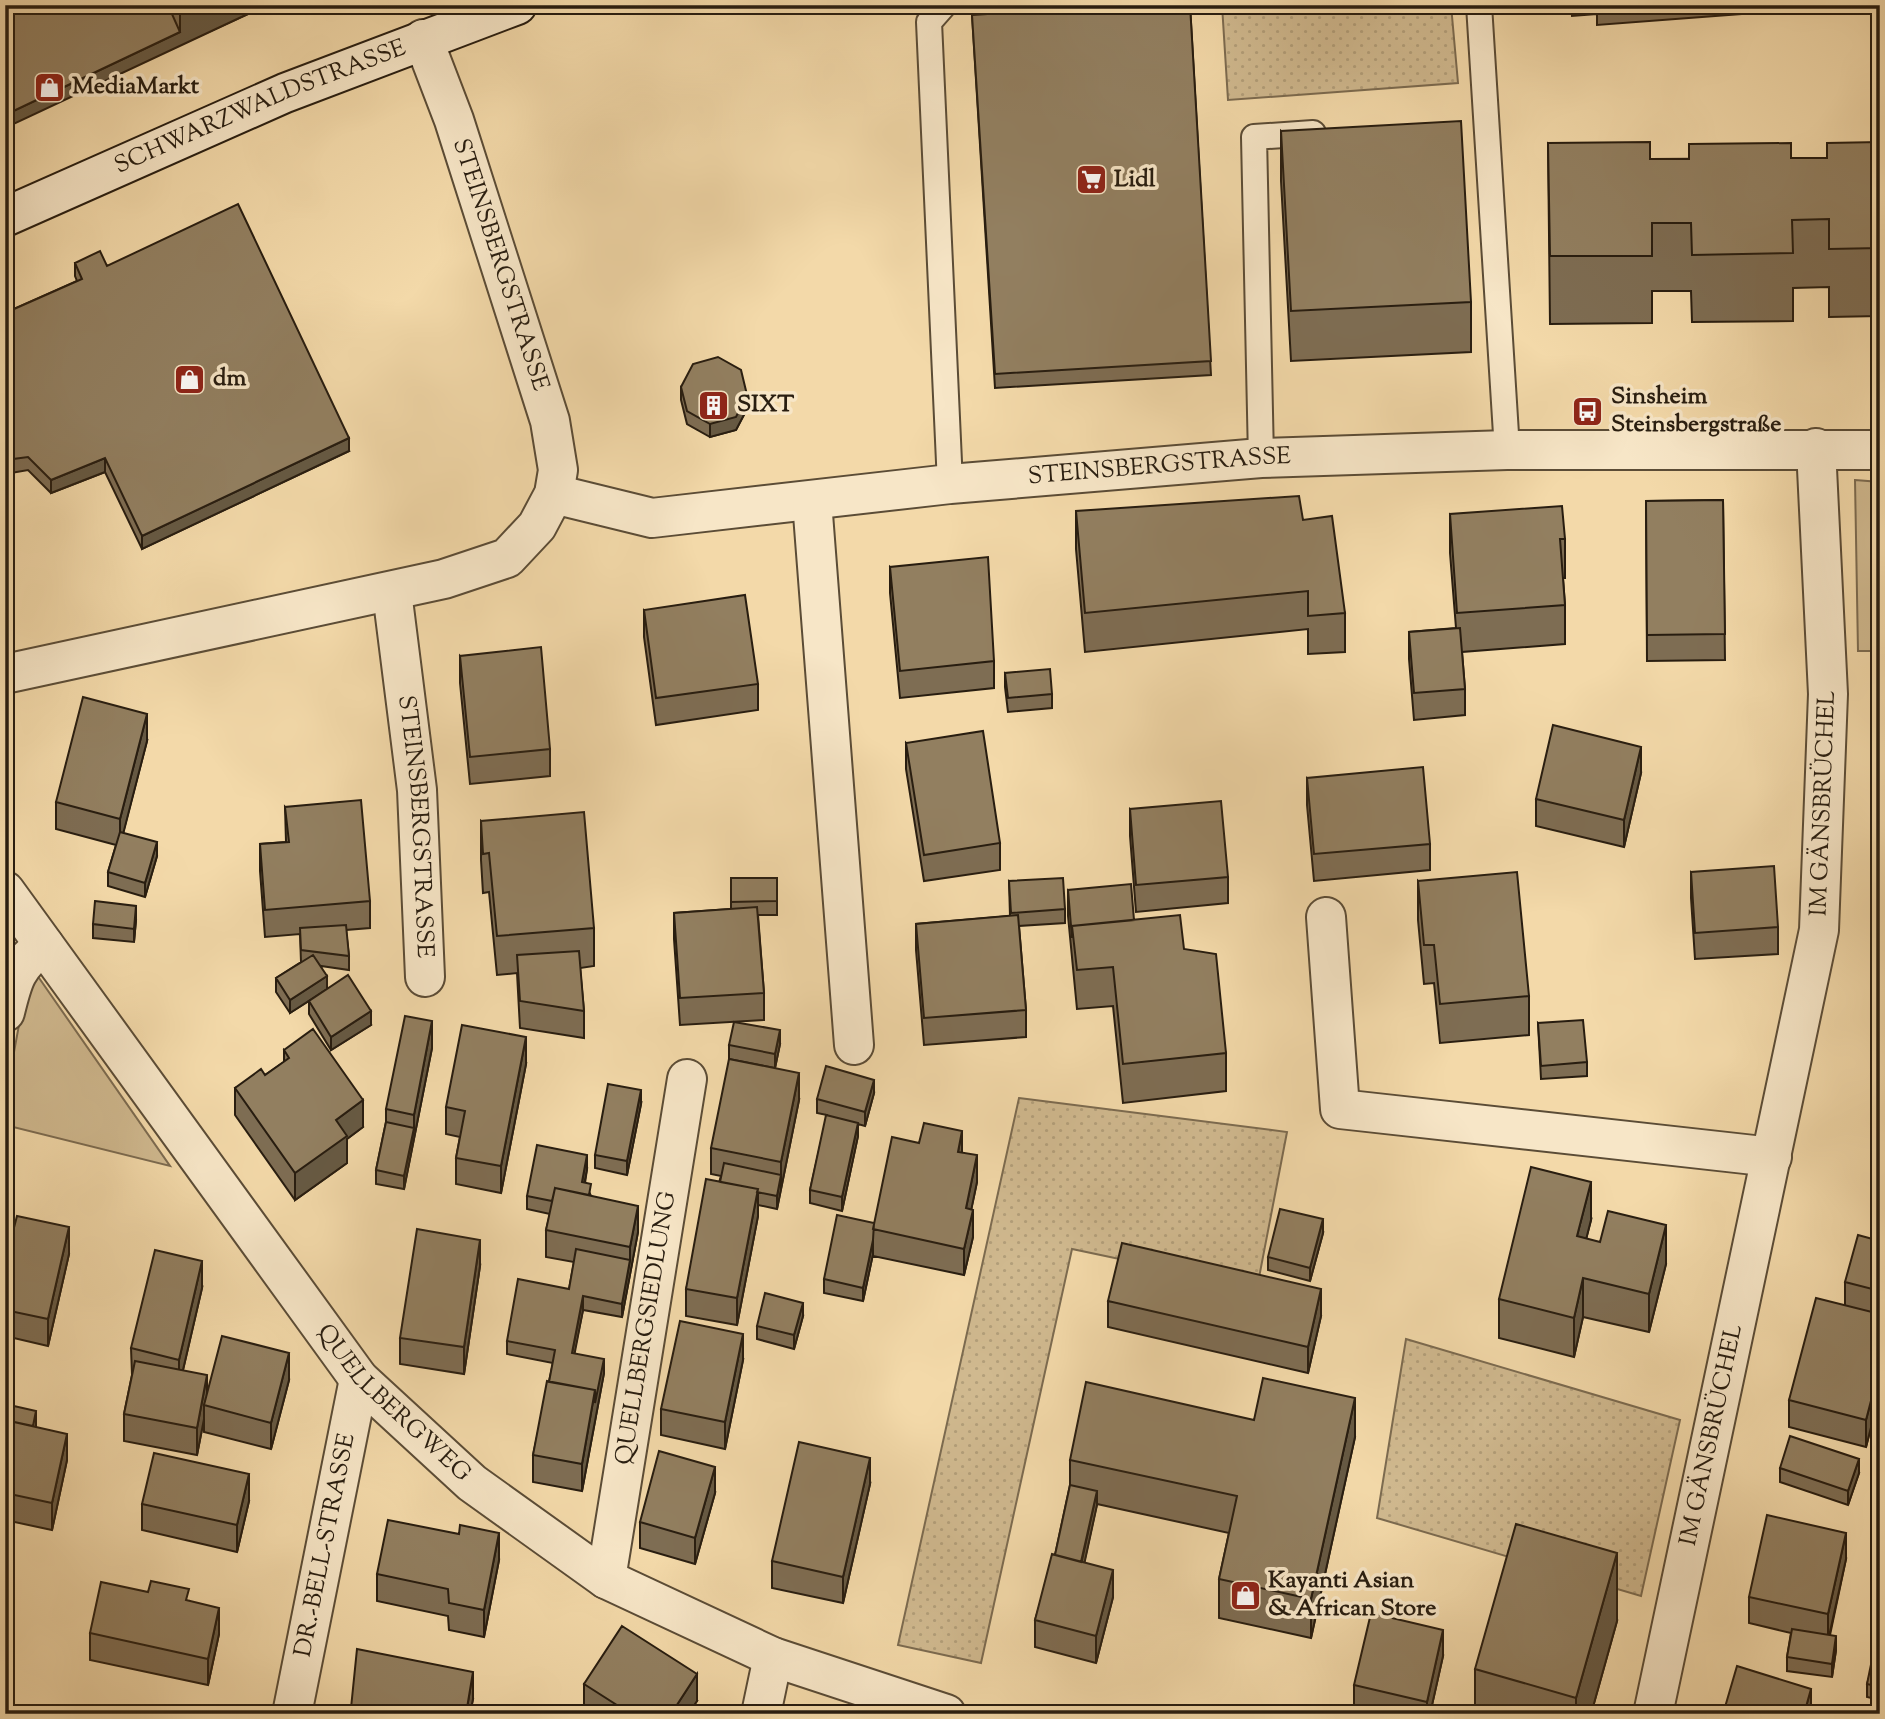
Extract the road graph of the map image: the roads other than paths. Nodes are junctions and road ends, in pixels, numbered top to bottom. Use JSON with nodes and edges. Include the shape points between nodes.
{"nodes":[{"id":1,"x":517,"y":5,"type":"edge"},
{"id":2,"x":944,"y":5,"type":"edge"},
{"id":3,"x":1479,"y":5,"type":"edge"},
{"id":4,"x":423,"y":39,"type":"junction"},
{"id":5,"x":1336,"y":132,"type":"edge"},
{"id":6,"x":5,"y":217,"type":"edge"},
{"id":7,"x":1816,"y":448,"type":"junction"},
{"id":8,"x":1507,"y":450,"type":"junction"},
{"id":9,"x":1880,"y":450,"type":"edge"},
{"id":10,"x":1261,"y":458,"type":"junction"},
{"id":11,"x":950,"y":484,"type":"junction"},
{"id":12,"x":554,"y":495,"type":"junction"},
{"id":13,"x":813,"y":501,"type":"junction"},
{"id":14,"x":392,"y":593,"type":"junction"},
{"id":15,"x":5,"y":674,"type":"edge"},
{"id":16,"x":5,"y":891,"type":"edge"},
{"id":17,"x":1326,"y":917,"type":"dead end"},
{"id":18,"x":44,"y":945,"type":"junction"},
{"id":19,"x":425,"y":977,"type":"dead end"},
{"id":20,"x":5,"y":1012,"type":"edge"},
{"id":21,"x":854,"y":1045,"type":"dead end"},
{"id":22,"x":687,"y":1079,"type":"dead end"},
{"id":23,"x":1772,"y":1157,"type":"junction"},
{"id":24,"x":359,"y":1379,"type":"junction"},
{"id":25,"x":606,"y":1579,"type":"junction"},
{"id":26,"x":773,"y":1657,"type":"junction"},
{"id":27,"x":292,"y":1714,"type":"edge"},
{"id":28,"x":761,"y":1714,"type":"edge"},
{"id":29,"x":946,"y":1714,"type":"edge"},
{"id":30,"x":1653,"y":1714,"type":"edge"}],
"edges":[{"from":1,"to":4,"type":"street","name":"SCHWARZWALDSTRASSE"},
{"from":2,"to":11,"type":"lane","via":[[929,22]]},
{"from":3,"to":8,"type":"lane"},
{"from":4,"to":6,"type":"street","name":"SCHWARZWALDSTRASSE","via":[[285,93]]},
{"from":4,"to":12,"type":"street","name":"STEINSBERGSTRASSE","via":[[550,421],[558,470]]},
{"from":5,"to":10,"type":"lane","via":[[1254,137]]},
{"from":7,"to":8,"type":"street","name":"STEINSBERGSTRASSE"},
{"from":7,"to":9,"type":"street","name":"STEINSBERGSTRASSE"},
{"from":7,"to":23,"type":"street","name":"IM GÄNSBRÜCHEL","via":[[1828,694],[1819,930]]},
{"from":8,"to":10,"type":"street","name":"STEINSBERGSTRASSE"},
{"from":10,"to":11,"type":"street","name":"STEINSBERGSTRASSE"},
{"from":11,"to":13,"type":"street","name":"STEINSBERGSTRASSE"},
{"from":12,"to":13,"type":"street","name":"STEINSBERGSTRASSE","via":[[652,518]]},
{"from":12,"to":14,"type":"street","name":"STEINSBERGSTRASSE","via":[[537,526],[507,558]]},
{"from":13,"to":21,"type":"street"},
{"from":14,"to":15,"type":"street","name":"STEINSBERGSTRASSE"},
{"from":14,"to":19,"type":"street","name":"STEINSBERGSTRASSE","via":[[416,790]]},
{"from":16,"to":18,"type":"street","name":"QUELLBERGWEG"},
{"from":17,"to":23,"type":"street","via":[[1340,1109]]},
{"from":18,"to":20,"type":"street","via":[[24,960],[13,978]]},
{"from":18,"to":24,"type":"street","name":"QUELLBERGWEG"},
{"from":22,"to":25,"type":"street","name":"QUELLBERGSIEDLUNG"},
{"from":23,"to":30,"type":"street","name":"IM GÄNSBRÜCHEL"},
{"from":24,"to":25,"type":"street","name":"QUELLBERGWEG","via":[[472,1483]]},
{"from":24,"to":27,"type":"street","name":"DR.-BELL-STRASSE"},
{"from":25,"to":26,"type":"street","name":"QUELLBERGWEG"},
{"from":26,"to":28,"type":"street"},
{"from":26,"to":29,"type":"street","name":"QUELLBERGWEG"}]}
